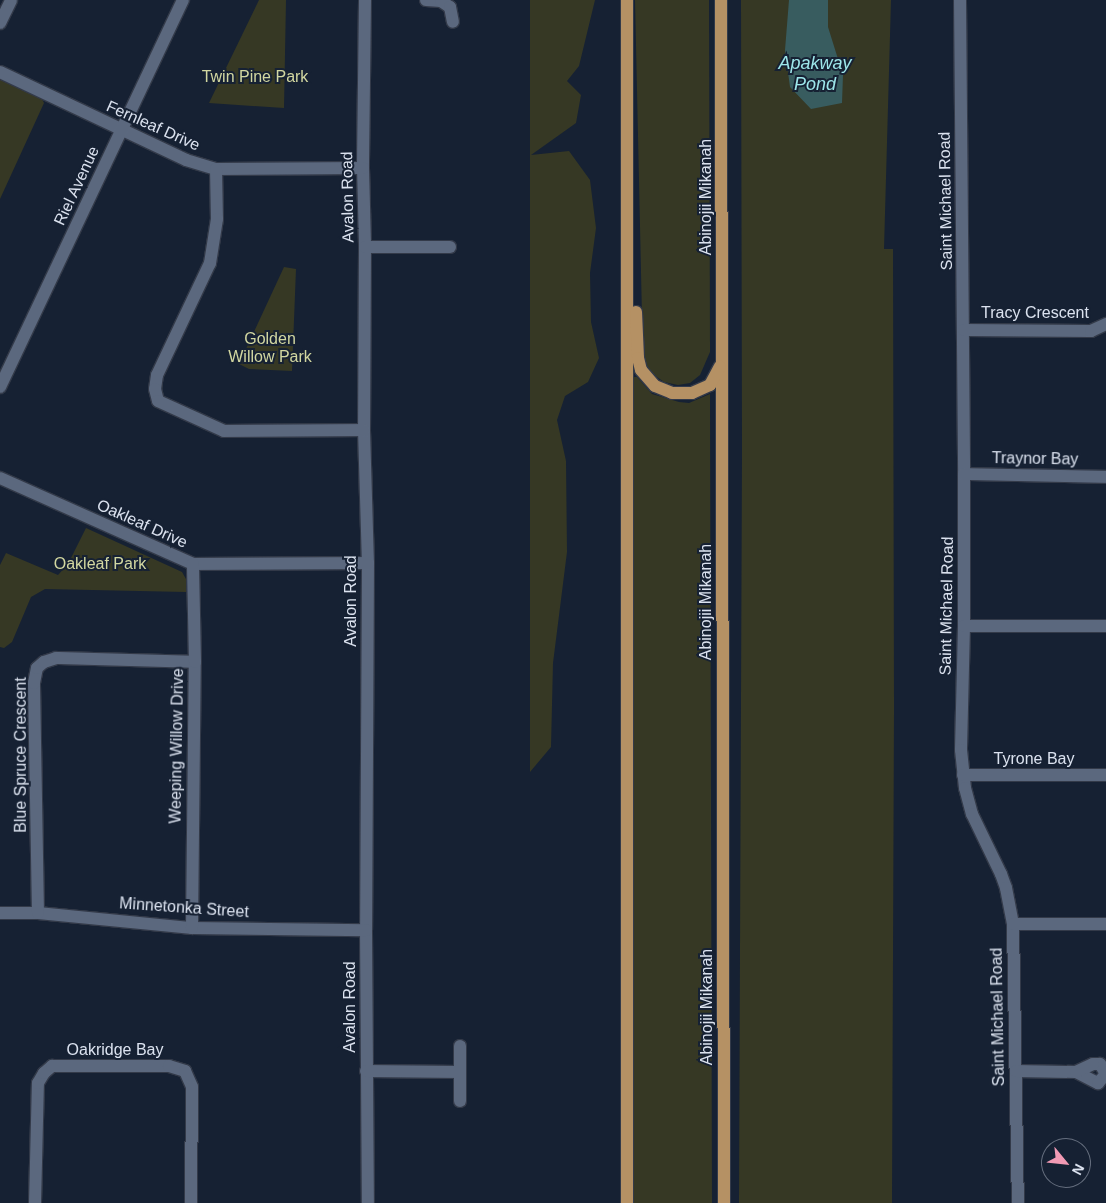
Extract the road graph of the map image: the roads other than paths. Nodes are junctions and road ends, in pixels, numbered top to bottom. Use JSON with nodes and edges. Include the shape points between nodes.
{"nodes":[{"id":1,"x":11,"y":0,"type":"edge"},
{"id":2,"x":183,"y":0,"type":"edge"},
{"id":3,"x":365,"y":0,"type":"edge"},
{"id":4,"x":426,"y":0,"type":"edge"},
{"id":5,"x":627,"y":0,"type":"edge"},
{"id":6,"x":721,"y":0,"type":"edge"},
{"id":7,"x":960,"y":0,"type":"edge"},
{"id":8,"x":453,"y":22,"type":"dead end"},
{"id":9,"x":0,"y":23,"type":"edge"},
{"id":10,"x":0,"y":72,"type":"edge"},
{"id":11,"x":122,"y":130,"type":"junction"},
{"id":12,"x":363,"y":168,"type":"junction"},
{"id":13,"x":216,"y":169,"type":"junction"},
{"id":14,"x":627,"y":177,"type":"junction"},
{"id":15,"x":365,"y":247,"type":"junction"},
{"id":16,"x":450,"y":247,"type":"dead end"},
{"id":17,"x":1106,"y":324,"type":"edge"},
{"id":18,"x":964,"y":330,"type":"junction"},
{"id":19,"x":722,"y":358,"type":"junction"},
{"id":20,"x":0,"y":387,"type":"edge"},
{"id":21,"x":364,"y":430,"type":"junction"},
{"id":22,"x":964,"y":474,"type":"junction"},
{"id":23,"x":1106,"y":477,"type":"edge"},
{"id":24,"x":0,"y":478,"type":"edge"},
{"id":25,"x":193,"y":564,"type":"junction"},
{"id":26,"x":368,"y":564,"type":"junction"},
{"id":27,"x":964,"y":626,"type":"junction"},
{"id":28,"x":1106,"y":626,"type":"edge"},
{"id":29,"x":194,"y":662,"type":"junction"},
{"id":30,"x":963,"y":775,"type":"junction"},
{"id":31,"x":1106,"y":775,"type":"edge"},
{"id":32,"x":38,"y":912,"type":"junction"},
{"id":33,"x":0,"y":913,"type":"edge"},
{"id":34,"x":1013,"y":924,"type":"junction"},
{"id":35,"x":1106,"y":924,"type":"edge"},
{"id":36,"x":192,"y":928,"type":"junction"},
{"id":37,"x":366,"y":930,"type":"junction"},
{"id":38,"x":460,"y":1046,"type":"dead end"},
{"id":39,"x":366,"y":1071,"type":"junction"},
{"id":40,"x":1016,"y":1071,"type":"junction"},
{"id":41,"x":460,"y":1072,"type":"junction"},
{"id":42,"x":1076,"y":1072,"type":"dead end"},
{"id":43,"x":460,"y":1101,"type":"dead end"},
{"id":44,"x":35,"y":1203,"type":"edge"},
{"id":45,"x":191,"y":1203,"type":"edge"},
{"id":46,"x":368,"y":1203,"type":"edge"},
{"id":47,"x":627,"y":1203,"type":"edge"},
{"id":48,"x":724,"y":1203,"type":"edge"},
{"id":49,"x":1018,"y":1203,"type":"edge"}],
"edges":[{"from":1,"to":9,"type":"street"},
{"from":2,"to":11,"type":"street","name":"Riel Avenue"},
{"from":3,"to":12,"type":"street","name":"Avalon Road"},
{"from":4,"to":8,"type":"street","via":[[441,0],[450,7]]},
{"from":5,"to":14,"type":"main road"},
{"from":6,"to":19,"type":"main road","name":"Abinojii Mikanah"},
{"from":7,"to":18,"type":"street","name":"Saint Michael Road"},
{"from":10,"to":11,"type":"street","name":"Fernleaf Drive"},
{"from":11,"to":13,"type":"street","name":"Fernleaf Drive","via":[[186,160]]},
{"from":11,"to":20,"type":"street","name":"Riel Avenue"},
{"from":12,"to":13,"type":"street","name":"Fernleaf Drive"},
{"from":12,"to":15,"type":"street","name":"Avalon Road"},
{"from":13,"to":21,"type":"street","via":[[217,219],[210,262],[157,374],[155,389],[158,401],[224,431]]},
{"from":14,"to":19,"type":"main road","via":[[641,370],[649,381],[663,390],[692,393],[710,385],[717,376]]},
{"from":14,"to":47,"type":"main road"},
{"from":15,"to":16,"type":"street"},
{"from":15,"to":21,"type":"street","name":"Avalon Road"},
{"from":17,"to":18,"type":"street","name":"Tracy Crescent","via":[[1091,331]]},
{"from":18,"to":22,"type":"street","name":"Saint Michael Road"},
{"from":19,"to":48,"type":"main road","name":"Abinojii Mikanah"},
{"from":21,"to":26,"type":"street","name":"Avalon Road"},
{"from":22,"to":23,"type":"street","name":"Traynor Bay"},
{"from":22,"to":27,"type":"street","name":"Saint Michael Road"},
{"from":24,"to":25,"type":"street","name":"Oakleaf Drive"},
{"from":25,"to":26,"type":"street","name":"Oakleaf Drive"},
{"from":25,"to":29,"type":"street","name":"Weeping Willow Drive"},
{"from":26,"to":37,"type":"street","name":"Avalon Road"},
{"from":27,"to":28,"type":"street"},
{"from":27,"to":30,"type":"street","name":"Saint Michael Road"},
{"from":29,"to":32,"type":"street","name":"Blue Spruce Crescent","via":[[56,658],[37,668],[34,683]]},
{"from":29,"to":36,"type":"street","name":"Weeping Willow Drive"},
{"from":30,"to":31,"type":"street","name":"Tyrone Bay"},
{"from":30,"to":34,"type":"street","name":"Saint Michael Road","via":[[972,814],[1006,888]]},
{"from":32,"to":33,"type":"street","name":"Minnetonka Street"},
{"from":32,"to":36,"type":"street","name":"Minnetonka Street"},
{"from":34,"to":35,"type":"street"},
{"from":34,"to":40,"type":"street","name":"Saint Michael Road"},
{"from":36,"to":37,"type":"street","name":"Minnetonka Street"},
{"from":37,"to":39,"type":"street","name":"Avalon Road"},
{"from":38,"to":41,"type":"street"},
{"from":39,"to":41,"type":"street"},
{"from":39,"to":46,"type":"street","name":"Avalon Road"},
{"from":40,"to":42,"type":"street"},
{"from":40,"to":49,"type":"street","name":"Saint Michael Road"},
{"from":41,"to":43,"type":"street"},
{"from":44,"to":45,"type":"street","name":"Oakridge Bay","via":[[38,1083],[52,1066],[169,1066],[185,1071],[192,1087]]}]}
